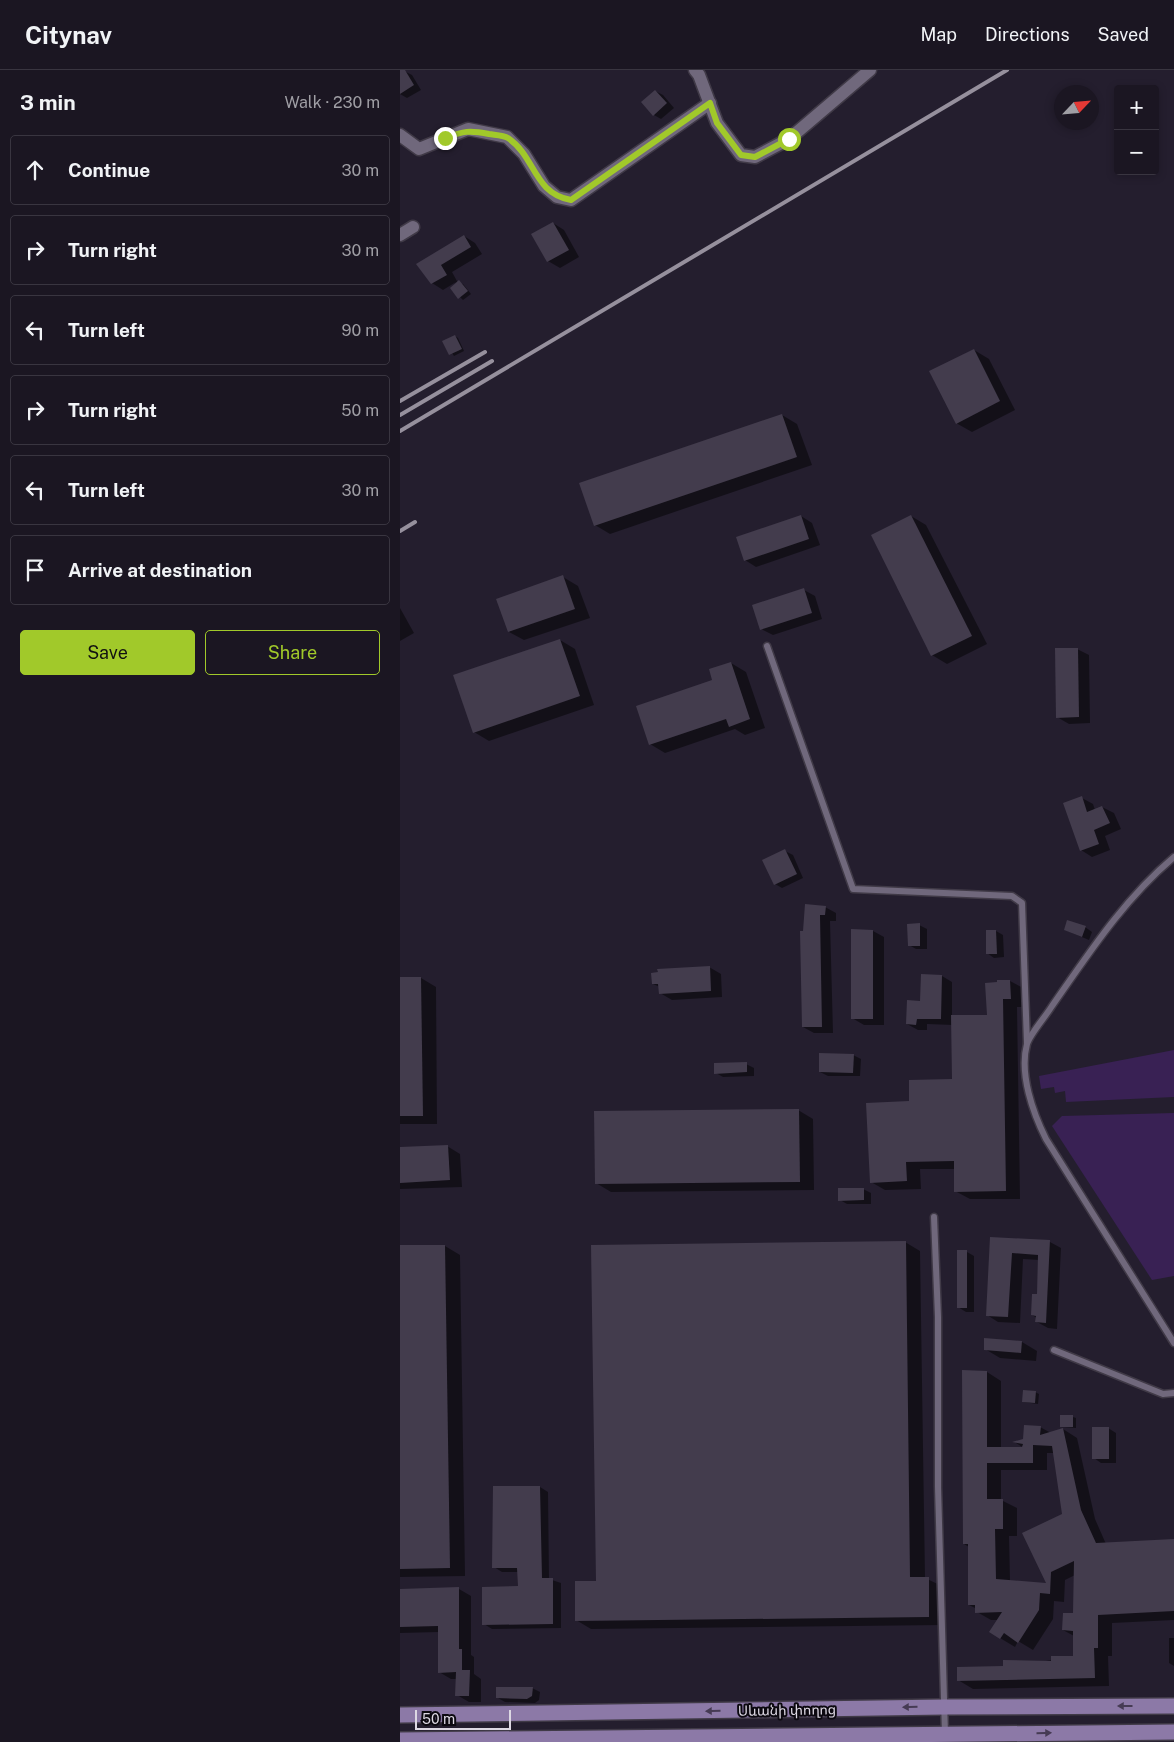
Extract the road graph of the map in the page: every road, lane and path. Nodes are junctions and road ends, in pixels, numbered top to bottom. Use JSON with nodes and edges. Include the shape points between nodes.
{"nodes":[{"id":1,"x":695,"y":70,"type":"edge"},
{"id":2,"x":870,"y":70,"type":"edge"},
{"id":3,"x":710,"y":103,"type":"junction"},
{"id":4,"x":400,"y":135,"type":"edge"},
{"id":5,"x":413,"y":227,"type":"dead end"},
{"id":6,"x":400,"y":235,"type":"edge"},
{"id":7,"x":767,"y":646,"type":"dead end"},
{"id":8,"x":1174,"y":857,"type":"edge"},
{"id":9,"x":1027,"y":1043,"type":"junction"},
{"id":10,"x":934,"y":1217,"type":"dead end"},
{"id":11,"x":1174,"y":1343,"type":"edge"},
{"id":12,"x":1054,"y":1350,"type":"dead end"},
{"id":13,"x":1174,"y":1393,"type":"edge"},
{"id":14,"x":1174,"y":1706,"type":"edge"},
{"id":15,"x":947,"y":1707,"type":"junction"},
{"id":16,"x":552,"y":1714,"type":"junction"},
{"id":17,"x":400,"y":1715,"type":"edge"},
{"id":18,"x":1174,"y":1732,"type":"edge"},
{"id":19,"x":948,"y":1734,"type":"junction"},
{"id":20,"x":851,"y":1739,"type":"edge"},
{"id":21,"x":400,"y":1740,"type":"edge"},
{"id":22,"x":552,"y":1740,"type":"junction"},
{"id":23,"x":460,"y":1742,"type":"edge"}],
"edges":[{"from":1,"to":3,"type":"street"},
{"from":2,"to":3,"type":"street","via":[[789,139],[755,157],[741,155],[717,123]]},
{"from":3,"to":4,"type":"street","via":[[571,200],[557,197],[544,186],[524,154],[507,137],[468,130],[419,150]]},
{"from":5,"to":6,"type":"street"},
{"from":7,"to":9,"type":"lane","via":[[853,890],[1012,896],[1022,903]]},
{"from":8,"to":9,"type":"lane","via":[[1153,874],[1106,928]]},
{"from":9,"to":11,"type":"lane","via":[[1028,1092],[1043,1133]]},
{"from":10,"to":15,"type":"lane","via":[[938,1317],[938,1487]]},
{"from":12,"to":13,"type":"lane","via":[[1162,1394]]},
{"from":14,"to":15,"type":"main road","name":"Սևանի փողոց","one_way":true},
{"from":15,"to":16,"type":"main road","name":"Սևանի փողոց","one_way":true},
{"from":15,"to":19,"type":"main road"},
{"from":16,"to":17,"type":"main road","name":"Սևանի փողոց"},
{"from":16,"to":22,"type":"main road"},
{"from":19,"to":18,"type":"main road","name":"Սևանի փողոց","one_way":true},
{"from":19,"to":20,"type":"main road","name":"Սևանի փողոց"},
{"from":20,"to":22,"type":"main road","name":"Սևանի փողոց"},
{"from":21,"to":23,"type":"main road","name":"Սևանի փողոց"},
{"from":22,"to":23,"type":"main road","name":"Սևանի փողոց"}]}
